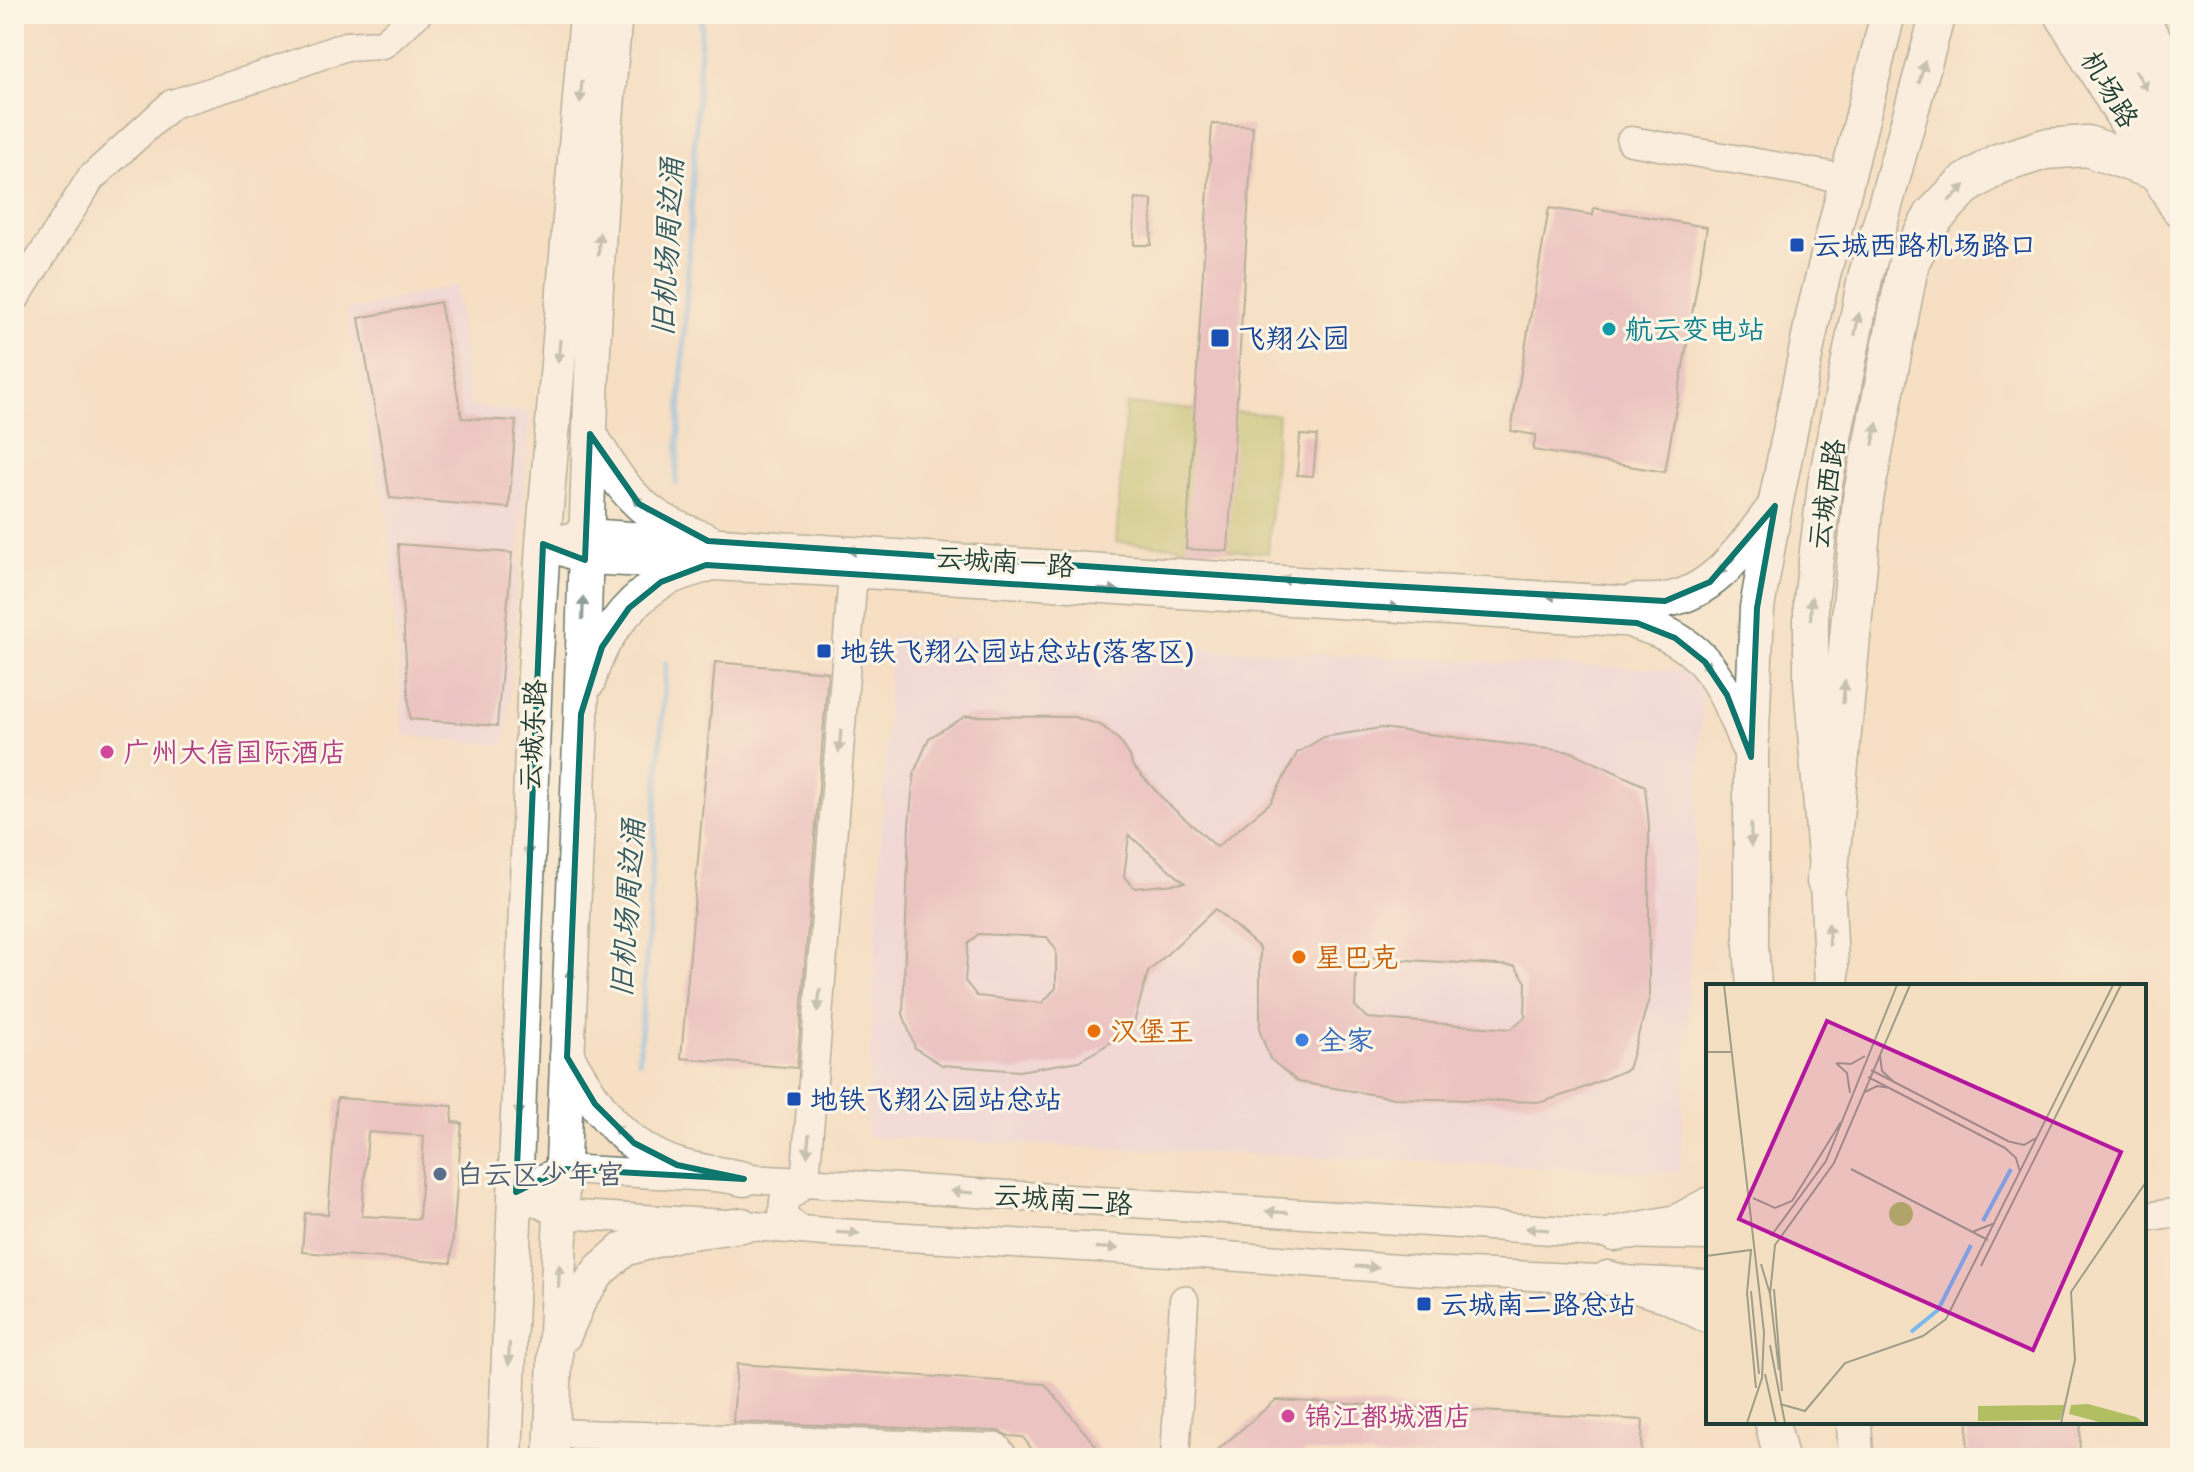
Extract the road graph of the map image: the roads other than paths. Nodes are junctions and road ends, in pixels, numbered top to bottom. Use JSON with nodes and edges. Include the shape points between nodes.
{"nodes":[{"id":1,"x":417,"y":14,"type":"edge"},
{"id":2,"x":587,"y":14,"type":"edge"},
{"id":3,"x":615,"y":14,"type":"edge"},
{"id":4,"x":1888,"y":14,"type":"edge"},
{"id":5,"x":1938,"y":14,"type":"edge"},
{"id":6,"x":2065,"y":14,"type":"edge"},
{"id":7,"x":2101,"y":14,"type":"edge"},
{"id":8,"x":2135,"y":14,"type":"edge"},
{"id":9,"x":2180,"y":89,"type":"edge"},
{"id":10,"x":1631,"y":141,"type":"dead end"},
{"id":11,"x":2170,"y":159,"type":"edge"},
{"id":12,"x":1847,"y":179,"type":"junction"},
{"id":13,"x":2180,"y":206,"type":"edge"},
{"id":14,"x":14,"y":300,"type":"edge"},
{"id":15,"x":590,"y":434,"type":"junction"},
{"id":16,"x":1775,"y":506,"type":"junction"},
{"id":17,"x":543,"y":544,"type":"junction"},
{"id":18,"x":586,"y":546,"type":"junction"},
{"id":19,"x":707,"y":553,"type":"junction"},
{"id":20,"x":853,"y":574,"type":"junction"},
{"id":21,"x":1636,"y":612,"type":"junction"},
{"id":22,"x":581,"y":671,"type":"junction"},
{"id":23,"x":535,"y":672,"type":"junction"},
{"id":24,"x":581,"y":714,"type":"junction"},
{"id":25,"x":1751,"y":757,"type":"junction"},
{"id":26,"x":1827,"y":881,"type":"junction"},
{"id":27,"x":1754,"y":984,"type":"edge"},
{"id":28,"x":1832,"y":984,"type":"edge"},
{"id":29,"x":567,"y":1057,"type":"junction"},
{"id":30,"x":563,"y":1169,"type":"junction"},
{"id":31,"x":744,"y":1179,"type":"junction"},
{"id":32,"x":805,"y":1182,"type":"junction"},
{"id":33,"x":516,"y":1192,"type":"junction"},
{"id":34,"x":1706,"y":1206,"type":"edge"},
{"id":35,"x":2180,"y":1212,"type":"edge"},
{"id":36,"x":561,"y":1214,"type":"junction"},
{"id":37,"x":2146,"y":1217,"type":"edge"},
{"id":38,"x":742,"y":1225,"type":"junction"},
{"id":39,"x":799,"y":1229,"type":"junction"},
{"id":40,"x":1614,"y":1234,"type":"junction"},
{"id":41,"x":1706,"y":1236,"type":"edge"},
{"id":42,"x":1608,"y":1278,"type":"junction"},
{"id":43,"x":1706,"y":1284,"type":"edge"},
{"id":44,"x":1184,"y":1300,"type":"dead end"},
{"id":45,"x":1706,"y":1315,"type":"edge"},
{"id":46,"x":556,"y":1353,"type":"junction"},
{"id":47,"x":1773,"y":1424,"type":"edge"},
{"id":48,"x":1783,"y":1424,"type":"edge"},
{"id":49,"x":1854,"y":1424,"type":"edge"},
{"id":50,"x":552,"y":1445,"type":"edge"},
{"id":51,"x":505,"y":1458,"type":"edge"},
{"id":52,"x":1004,"y":1458,"type":"edge"},
{"id":53,"x":1175,"y":1458,"type":"edge"},
{"id":54,"x":1783,"y":1458,"type":"edge"},
{"id":55,"x":1856,"y":1458,"type":"edge"}],
"edges":[{"from":1,"to":14,"type":"street","via":[[383,44],[346,46],[172,104],[91,178]]},
{"from":2,"to":17,"type":"main road","name":"云城东路","one_way":true},
{"from":15,"to":3,"type":"main road","name":"云城东路","one_way":true},
{"from":4,"to":12,"type":"main road","name":"云城西路"},
{"from":26,"to":5,"type":"main road","name":"云城西路","one_way":true,"via":[[1811,682],[1811,601],[1825,484],[1865,278]]},
{"from":6,"to":11,"type":"highway","name":"机场路"},
{"from":7,"to":11,"type":"highway","one_way":true},
{"from":8,"to":9,"type":"highway"},
{"from":10,"to":12,"type":"street"},
{"from":11,"to":13,"type":"highway","name":"机场路"},
{"from":26,"to":11,"type":"highway","one_way":true,"via":[[1863,499],[1909,261],[1934,216],[1963,186],[1998,164],[2045,149],[2087,146]]},
{"from":12,"to":16,"type":"main road","name":"云城西路"},
{"from":15,"to":18,"type":"main road","name":"云城东路"},
{"from":19,"to":15,"type":"main road","one_way":true,"via":[[639,504]]},
{"from":16,"to":21,"type":"main road","one_way":true,"via":[[1710,582]]},
{"from":16,"to":25,"type":"main road","name":"云城西路","via":[[1757,608]]},
{"from":17,"to":18,"type":"street","name":"云城南一路"},
{"from":17,"to":23,"type":"main road","name":"云城东路"},
{"from":18,"to":19,"type":"street","name":"云城南一路"},
{"from":22,"to":18,"type":"main road","name":"云城东路","one_way":true},
{"from":19,"to":20,"type":"street","name":"云城南一路"},
{"from":21,"to":19,"type":"street","name":"云城南一路","one_way":true},
{"from":19,"to":24,"type":"main road","via":[[629,608],[592,667]]},
{"from":20,"to":21,"type":"street","name":"云城南一路","one_way":true},
{"from":20,"to":32,"type":"street","one_way":true},
{"from":21,"to":25,"type":"main road","one_way":true,"via":[[1705,662],[1717,677]]},
{"from":22,"to":23,"type":"main road","via":[[557,652],[543,659]]},
{"from":22,"to":24,"type":"main road","name":"云城东路"},
{"from":23,"to":33,"type":"main road","name":"云城东路","one_way":true},
{"from":29,"to":24,"type":"main road","name":"云城东路","one_way":true},
{"from":25,"to":27,"type":"main road","name":"云城西路","one_way":true},
{"from":28,"to":26,"type":"main road","name":"云城西路","one_way":true},
{"from":29,"to":30,"type":"main road","name":"云城东路"},
{"from":31,"to":29,"type":"main road","one_way":true,"via":[[677,1165],[634,1143],[595,1104]]},
{"from":30,"to":31,"type":"street","name":"云城南二路"},
{"from":30,"to":33,"type":"street","name":"云城南二路"},
{"from":30,"to":36,"type":"main road","name":"云城东路"},
{"from":31,"to":32,"type":"street","name":"云城南二路"},
{"from":32,"to":39,"type":"street","via":[[784,1200],[783,1216]]},
{"from":40,"to":32,"type":"street","name":"云城南二路","one_way":true},
{"from":33,"to":36,"type":"street"},
{"from":33,"to":51,"type":"main road","name":"云城东路","one_way":true},
{"from":34,"to":40,"type":"main road","via":[[1677,1222]]},
{"from":35,"to":37,"type":"street"},
{"from":36,"to":38,"type":"street","name":"云城南二路"},
{"from":46,"to":36,"type":"main road","name":"云城东路","one_way":true},
{"from":38,"to":39,"type":"street","name":"云城南二路"},
{"from":38,"to":46,"type":"main road","via":[[677,1234],[624,1249],[581,1296]]},
{"from":39,"to":42,"type":"street","name":"云城南二路","one_way":true,"via":[[1423,1271]]},
{"from":40,"to":41,"type":"street","name":"云城南二路"},
{"from":42,"to":43,"type":"street","name":"云城南二路"},
{"from":42,"to":45,"type":"main road","via":[[1667,1295]]},
{"from":44,"to":53,"type":"street"},
{"from":46,"to":50,"type":"main road","name":"云城东路"},
{"from":47,"to":54,"type":"main road"},
{"from":48,"to":54,"type":"main road"},
{"from":49,"to":55,"type":"main road"},
{"from":50,"to":52,"type":"street","via":[[997,1448]]}]}
